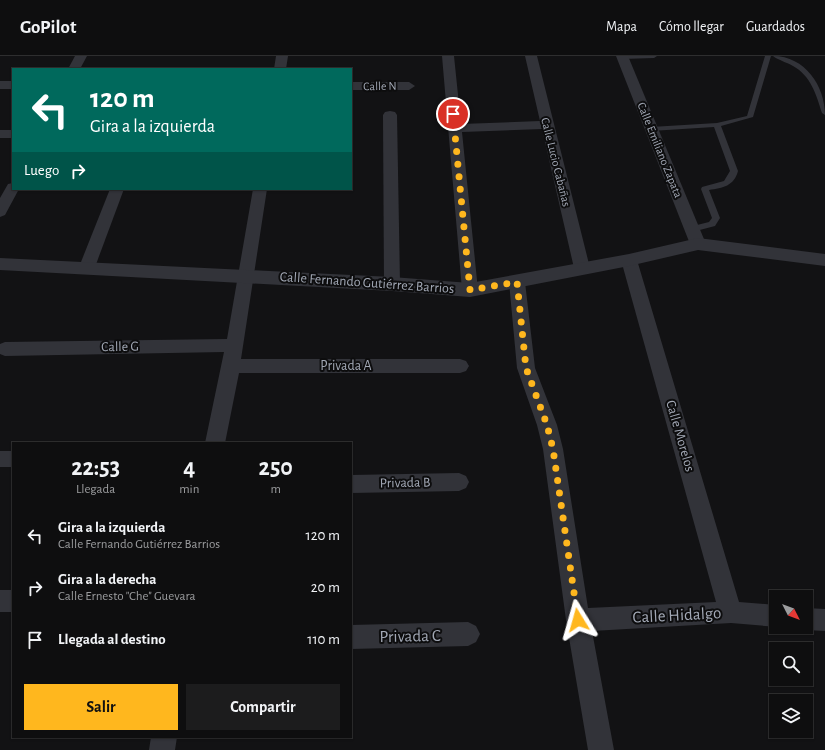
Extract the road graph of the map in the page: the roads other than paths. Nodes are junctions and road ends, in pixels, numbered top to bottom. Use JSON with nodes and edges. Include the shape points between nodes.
{"nodes":[{"id":1,"x":81,"y":56,"type":"edge"},
{"id":2,"x":282,"y":56,"type":"edge"},
{"id":3,"x":448,"y":56,"type":"edge"},
{"id":4,"x":531,"y":56,"type":"edge"},
{"id":5,"x":622,"y":56,"type":"edge"},
{"id":6,"x":654,"y":56,"type":"edge"},
{"id":7,"x":768,"y":56,"type":"edge"},
{"id":8,"x":776,"y":56,"type":"edge"},
{"id":9,"x":75,"y":68,"type":"edge"},
{"id":10,"x":280,"y":68,"type":"edge"},
{"id":11,"x":12,"y":84,"type":"edge"},
{"id":12,"x":0,"y":85,"type":"edge"},
{"id":13,"x":352,"y":86,"type":"edge"},
{"id":14,"x":409,"y":86,"type":"dead end"},
{"id":15,"x":825,"y":113,"type":"edge"},
{"id":16,"x":390,"y":115,"type":"dead end"},
{"id":17,"x":546,"y":125,"type":"junction"},
{"id":18,"x":717,"y":125,"type":"junction"},
{"id":19,"x":455,"y":128,"type":"junction"},
{"id":20,"x":651,"y":129,"type":"junction"},
{"id":21,"x":0,"y":134,"type":"edge"},
{"id":22,"x":12,"y":134,"type":"edge"},
{"id":23,"x":12,"y":187,"type":"edge"},
{"id":24,"x":0,"y":188,"type":"edge"},
{"id":25,"x":12,"y":189,"type":"edge"},
{"id":26,"x":117,"y":190,"type":"edge"},
{"id":27,"x":260,"y":190,"type":"edge"},
{"id":28,"x":0,"y":212,"type":"edge"},
{"id":29,"x":695,"y":236,"type":"junction"},
{"id":30,"x":629,"y":260,"type":"junction"},
{"id":31,"x":825,"y":260,"type":"edge"},
{"id":32,"x":0,"y":264,"type":"edge"},
{"id":33,"x":87,"y":267,"type":"junction"},
{"id":34,"x":582,"y":268,"type":"junction"},
{"id":35,"x":246,"y":276,"type":"junction"},
{"id":36,"x":517,"y":282,"type":"junction"},
{"id":37,"x":392,"y":284,"type":"junction"},
{"id":38,"x":470,"y":290,"type":"junction"},
{"id":39,"x":234,"y":345,"type":"junction"},
{"id":40,"x":5,"y":349,"type":"dead end"},
{"id":41,"x":231,"y":366,"type":"junction"},
{"id":42,"x":460,"y":366,"type":"dead end"},
{"id":43,"x":215,"y":442,"type":"edge"},
{"id":44,"x":12,"y":459,"type":"edge"},
{"id":45,"x":0,"y":460,"type":"edge"},
{"id":46,"x":459,"y":482,"type":"dead end"},
{"id":47,"x":352,"y":484,"type":"edge"},
{"id":48,"x":0,"y":601,"type":"edge"},
{"id":49,"x":12,"y":601,"type":"edge"},
{"id":50,"x":731,"y":612,"type":"junction"},
{"id":51,"x":769,"y":615,"type":"edge"},
{"id":52,"x":813,"y":619,"type":"edge"},
{"id":53,"x":578,"y":620,"type":"junction"},
{"id":54,"x":825,"y":620,"type":"edge"},
{"id":55,"x":468,"y":634,"type":"dead end"},
{"id":56,"x":352,"y":637,"type":"edge"},
{"id":57,"x":164,"y":738,"type":"edge"},
{"id":58,"x":162,"y":750,"type":"edge"},
{"id":59,"x":601,"y":750,"type":"edge"}],
"edges":[{"from":1,"to":9,"type":"street"},
{"from":2,"to":10,"type":"street"},
{"from":3,"to":19,"type":"street"},
{"from":4,"to":17,"type":"street","name":"Calle Lucio Cabañas"},
{"from":5,"to":6,"type":"lane"},
{"from":5,"to":20,"type":"street","name":"Calle Emiliano Zapata"},
{"from":7,"to":18,"type":"lane","via":[[750,117]]},
{"from":8,"to":15,"type":"lane","via":[[802,69],[816,83]]},
{"from":11,"to":12,"type":"street"},
{"from":13,"to":14,"type":"street","name":"Calle N"},
{"from":16,"to":37,"type":"street"},
{"from":17,"to":19,"type":"street"},
{"from":17,"to":34,"type":"street","name":"Calle Lucio Cabañas"},
{"from":18,"to":20,"type":"lane"},
{"from":18,"to":29,"type":"lane","via":[[734,171],[727,185],[705,189],[716,218]]},
{"from":19,"to":38,"type":"street"},
{"from":20,"to":29,"type":"street","name":"Calle Emiliano Zapata"},
{"from":21,"to":22,"type":"street"},
{"from":23,"to":24,"type":"street"},
{"from":25,"to":28,"type":"street"},
{"from":26,"to":33,"type":"street"},
{"from":27,"to":35,"type":"street"},
{"from":29,"to":30,"type":"street","name":"Calle Fernando Gutiérrez Barrios"},
{"from":29,"to":31,"type":"street","name":"Calle Fernando Gutiérrez Barrios"},
{"from":30,"to":34,"type":"street","name":"Calle Fernando Gutiérrez Barrios"},
{"from":30,"to":50,"type":"street","name":"Calle Morelos"},
{"from":32,"to":33,"type":"street","name":"Calle Fernando Gutiérrez Barrios"},
{"from":33,"to":35,"type":"street","name":"Calle Fernando Gutiérrez Barrios"},
{"from":34,"to":36,"type":"street","name":"Calle Fernando Gutiérrez Barrios"},
{"from":35,"to":37,"type":"street","name":"Calle Fernando Gutiérrez Barrios"},
{"from":35,"to":39,"type":"street"},
{"from":36,"to":38,"type":"street","name":"Calle Fernando Gutiérrez Barrios"},
{"from":36,"to":53,"type":"street","via":[[526,368],[553,449]]},
{"from":37,"to":38,"type":"street","name":"Calle Fernando Gutiérrez Barrios"},
{"from":39,"to":40,"type":"street","name":"Calle G"},
{"from":39,"to":41,"type":"street"},
{"from":41,"to":42,"type":"street","name":"Privada A"},
{"from":41,"to":43,"type":"street"},
{"from":44,"to":45,"type":"street"},
{"from":46,"to":47,"type":"street","name":"Privada B"},
{"from":48,"to":49,"type":"street"},
{"from":50,"to":51,"type":"street","name":"Calle Hidalgo"},
{"from":50,"to":53,"type":"street","name":"Calle Hidalgo"},
{"from":52,"to":54,"type":"street"},
{"from":53,"to":59,"type":"street"},
{"from":55,"to":56,"type":"street","name":"Privada C"},
{"from":57,"to":58,"type":"street"}]}
